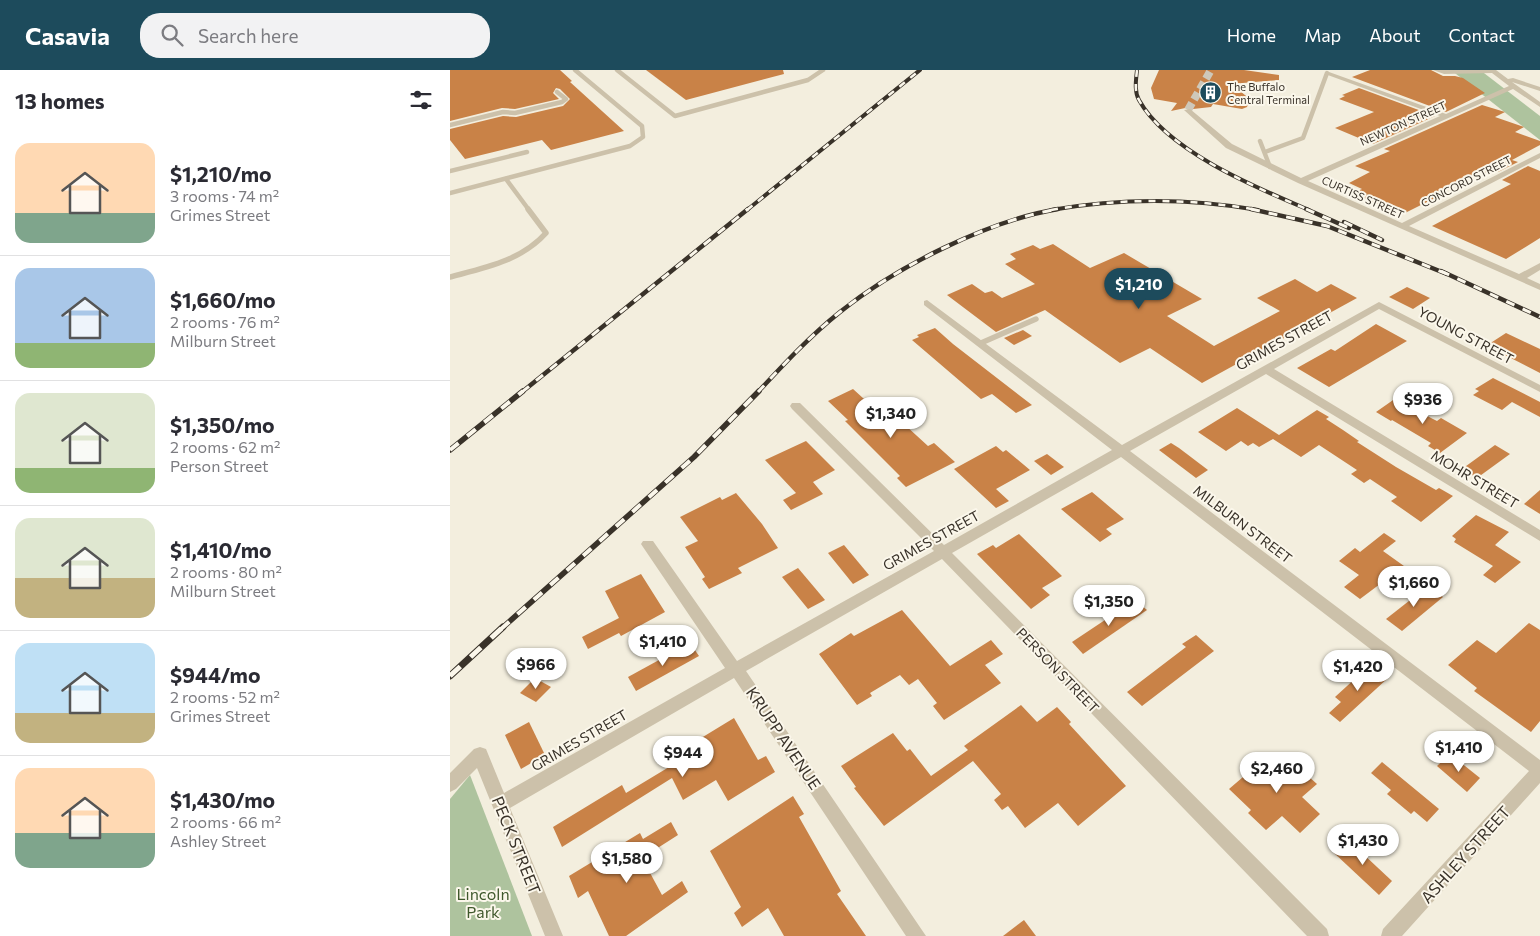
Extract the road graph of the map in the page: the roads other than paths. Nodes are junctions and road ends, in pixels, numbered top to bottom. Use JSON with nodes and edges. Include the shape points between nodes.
{"nodes":[{"id":1,"x":575,"y":70,"type":"edge"},
{"id":2,"x":617,"y":70,"type":"edge"},
{"id":3,"x":823,"y":70,"type":"edge"},
{"id":4,"x":1436,"y":70,"type":"edge"},
{"id":5,"x":1493,"y":71,"type":"edge"},
{"id":6,"x":1327,"y":73,"type":"joint"},
{"id":7,"x":1501,"y":76,"type":"junction"},
{"id":8,"x":1514,"y":86,"type":"junction"},
{"id":9,"x":1540,"y":89,"type":"edge"},
{"id":10,"x":557,"y":92,"type":"dead end"},
{"id":11,"x":1540,"y":105,"type":"edge"},
{"id":12,"x":1188,"y":110,"type":"dead end"},
{"id":13,"x":1445,"y":116,"type":"junction"},
{"id":14,"x":450,"y":125,"type":"edge"},
{"id":15,"x":1260,"y":141,"type":"dead end"},
{"id":16,"x":527,"y":152,"type":"dead end"},
{"id":17,"x":1265,"y":152,"type":"junction"},
{"id":18,"x":1540,"y":155,"type":"edge"},
{"id":19,"x":1270,"y":167,"type":"junction"},
{"id":20,"x":450,"y":171,"type":"edge"},
{"id":21,"x":506,"y":179,"type":"junction"},
{"id":22,"x":1301,"y":181,"type":"junction"},
{"id":23,"x":450,"y":194,"type":"edge"},
{"id":24,"x":1402,"y":226,"type":"junction"},
{"id":25,"x":1540,"y":266,"type":"edge"},
{"id":26,"x":450,"y":277,"type":"edge"},
{"id":27,"x":1520,"y":278,"type":"junction"},
{"id":28,"x":1540,"y":287,"type":"edge"},
{"id":29,"x":927,"y":303,"type":"dead end"},
{"id":30,"x":1379,"y":305,"type":"joint"},
{"id":31,"x":1036,"y":319,"type":"dead end"},
{"id":32,"x":980,"y":343,"type":"junction"},
{"id":33,"x":1266,"y":369,"type":"junction"},
{"id":34,"x":1540,"y":389,"type":"edge"},
{"id":35,"x":796,"y":406,"type":"dead end"},
{"id":36,"x":1123,"y":451,"type":"junction"},
{"id":37,"x":1540,"y":536,"type":"edge"},
{"id":38,"x":648,"y":544,"type":"dead end"},
{"id":39,"x":943,"y":552,"type":"junction"},
{"id":40,"x":736,"y":669,"type":"junction"},
{"id":41,"x":1540,"y":771,"type":"edge"},
{"id":42,"x":450,"y":784,"type":"edge"},
{"id":43,"x":500,"y":805,"type":"junction"},
{"id":44,"x":554,"y":936,"type":"edge"},
{"id":45,"x":917,"y":936,"type":"edge"},
{"id":46,"x":1320,"y":936,"type":"edge"},
{"id":47,"x":1390,"y":936,"type":"edge"}],
"edges":[{"from":1,"to":21,"type":"lane","via":[[642,126],[643,137],[630,146]]},
{"from":2,"to":3,"type":"lane","via":[[675,116],[808,80]]},
{"from":4,"to":5,"type":"street"},
{"from":5,"to":7,"type":"street"},
{"from":6,"to":13,"type":"street"},
{"from":6,"to":17,"type":"lane","via":[[1303,138]]},
{"from":7,"to":8,"type":"street"},
{"from":7,"to":9,"type":"street"},
{"from":8,"to":11,"type":"street"},
{"from":8,"to":13,"type":"street","name":"NEWTON STREET"},
{"from":10,"to":14,"type":"lane","via":[[566,99],[515,113],[503,112]]},
{"from":12,"to":19,"type":"street","name":"CURTISS STREET","via":[[1229,146]]},
{"from":13,"to":22,"type":"street","name":"NEWTON STREET"},
{"from":15,"to":17,"type":"lane"},
{"from":16,"to":20,"type":"lane"},
{"from":17,"to":19,"type":"lane"},
{"from":18,"to":24,"type":"street","name":"CONCORD STREET"},
{"from":19,"to":22,"type":"street","name":"CURTISS STREET"},
{"from":21,"to":23,"type":"lane"},
{"from":21,"to":26,"type":"lane","via":[[546,233],[540,242],[517,255],[489,267]]},
{"from":22,"to":24,"type":"street","name":"CURTISS STREET"},
{"from":24,"to":27,"type":"street","name":"CURTISS STREET"},
{"from":25,"to":27,"type":"street"},
{"from":27,"to":28,"type":"street","name":"CURTISS STREET"},
{"from":29,"to":32,"type":"street","name":"MILBURN STREET"},
{"from":30,"to":33,"type":"street","name":"GRIMES STREET"},
{"from":30,"to":34,"type":"street","name":"YOUNG STREET"},
{"from":31,"to":32,"type":"lane"},
{"from":32,"to":36,"type":"street","name":"MILBURN STREET"},
{"from":33,"to":36,"type":"street","name":"GRIMES STREET"},
{"from":33,"to":37,"type":"street","name":"MOHR STREET"},
{"from":35,"to":39,"type":"street","name":"PERSON STREET"},
{"from":36,"to":39,"type":"street","name":"GRIMES STREET"},
{"from":36,"to":41,"type":"street","name":"MILBURN STREET"},
{"from":38,"to":40,"type":"street","name":"KRUPP AVENUE"},
{"from":39,"to":40,"type":"street","name":"GRIMES STREET"},
{"from":39,"to":46,"type":"street","name":"PERSON STREET"},
{"from":40,"to":43,"type":"street","name":"GRIMES STREET"},
{"from":40,"to":45,"type":"street","name":"KRUPP AVENUE"},
{"from":41,"to":47,"type":"street","name":"ASHLEY STREET"},
{"from":42,"to":43,"type":"street","name":"PECK STREET","via":[[480,754]]},
{"from":43,"to":44,"type":"street","name":"PECK STREET"}]}
